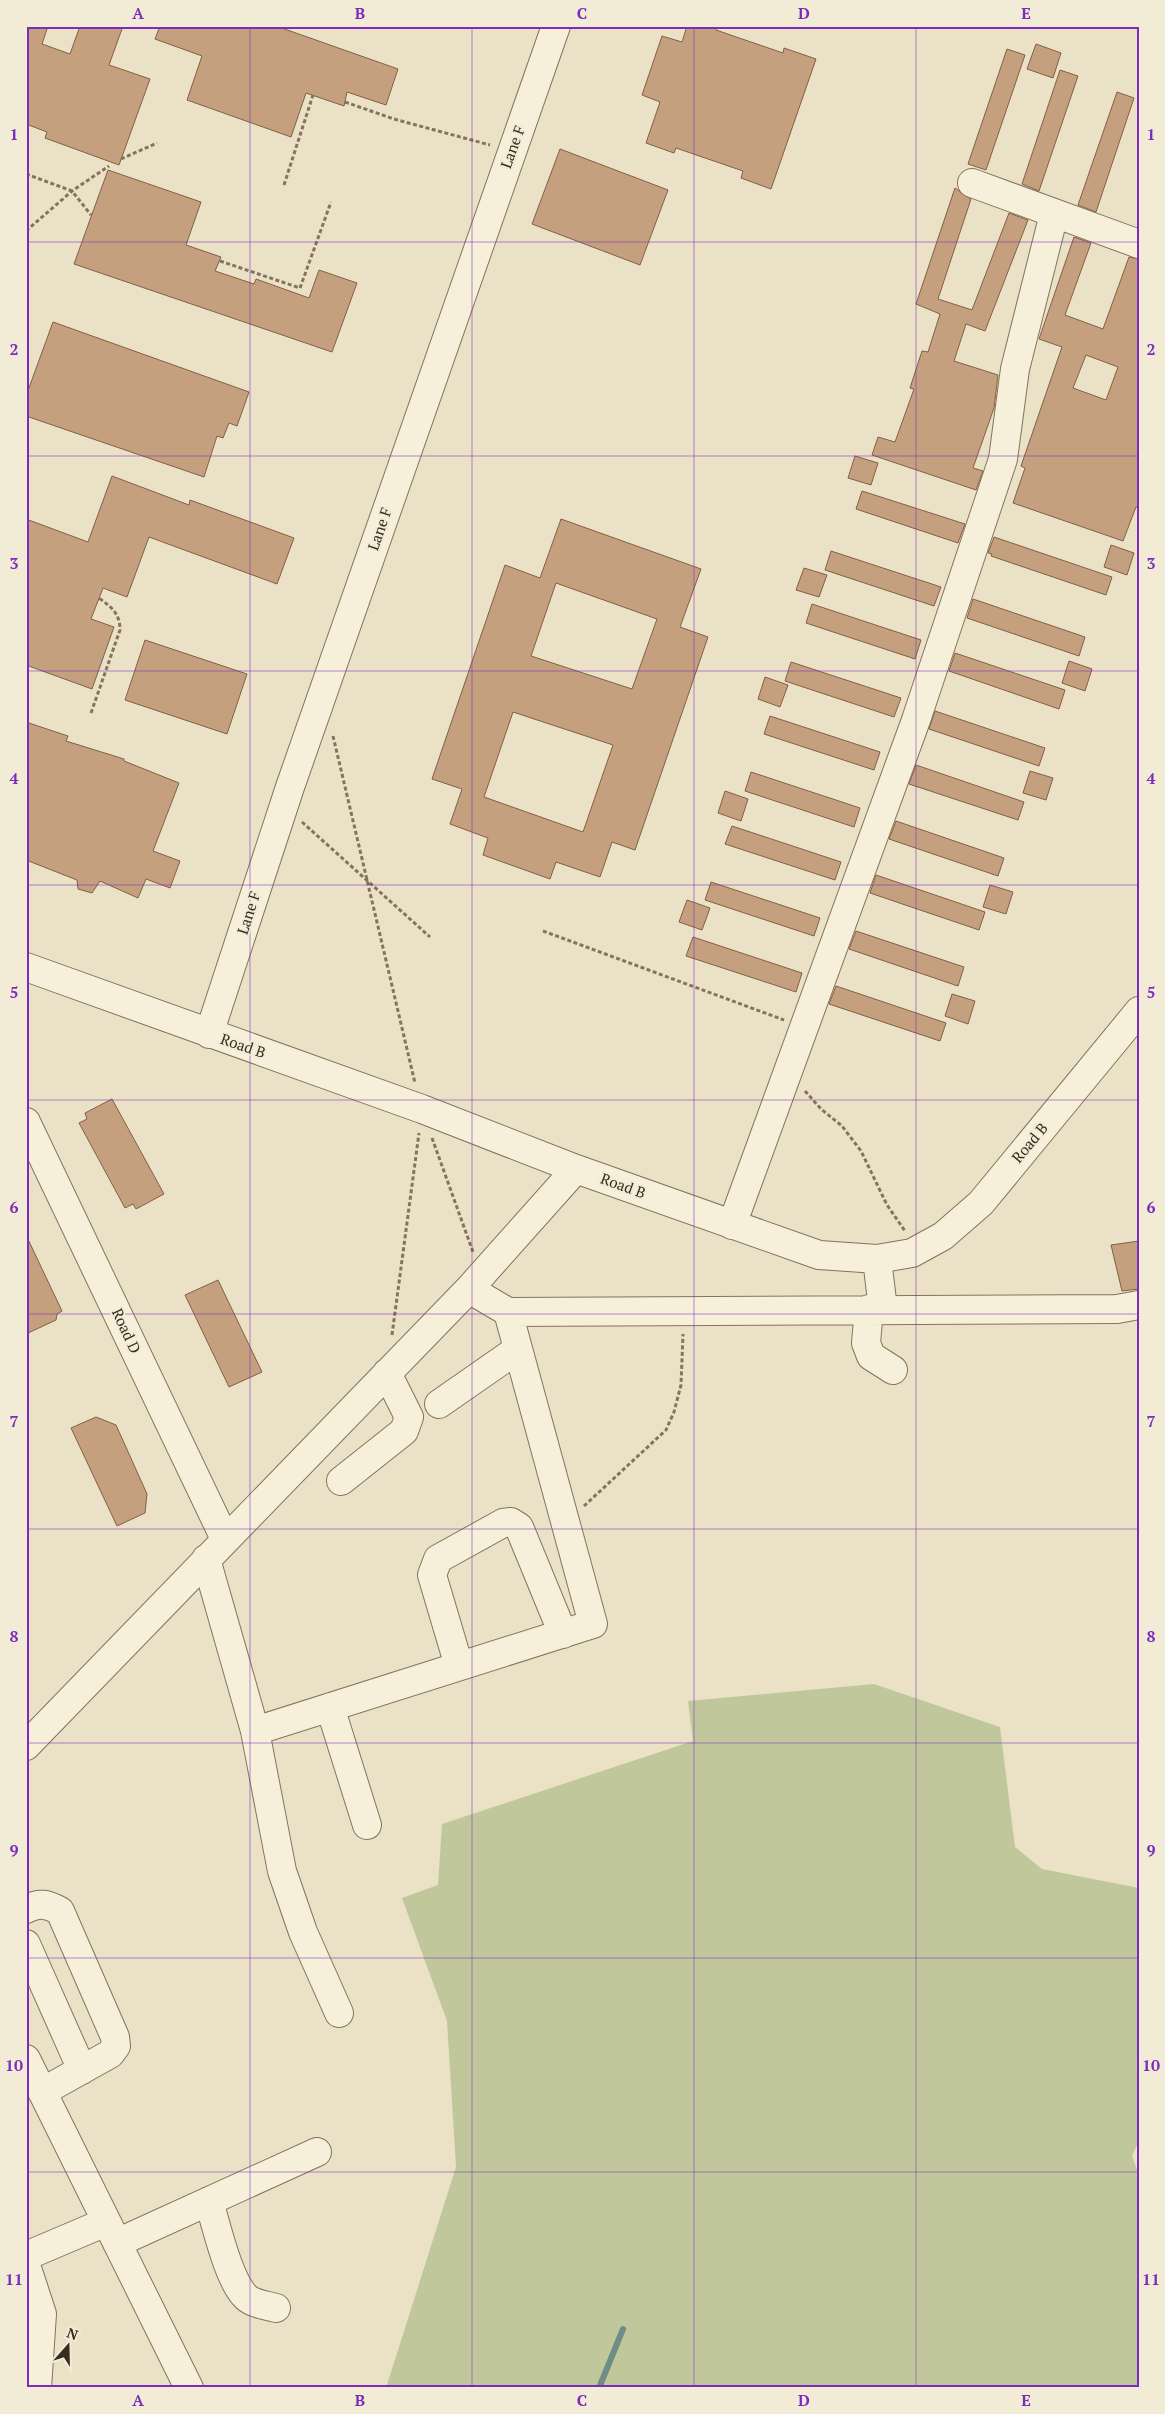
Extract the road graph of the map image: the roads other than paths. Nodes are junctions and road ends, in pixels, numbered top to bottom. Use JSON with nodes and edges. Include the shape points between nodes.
{"nodes":[{"id":1,"x":556,"y":26,"type":"edge"},
{"id":2,"x":972,"y":182,"type":"dead end"},
{"id":3,"x":1054,"y":214,"type":"junction"},
{"id":4,"x":1139,"y":244,"type":"edge"},
{"id":5,"x":26,"y":967,"type":"edge"},
{"id":6,"x":1139,"y":1012,"type":"edge"},
{"id":7,"x":209,"y":1034,"type":"junction"},
{"id":8,"x":26,"y":1122,"type":"edge"},
{"id":9,"x":576,"y":1169,"type":"junction"},
{"id":10,"x":732,"y":1225,"type":"junction"},
{"id":11,"x":877,"y":1258,"type":"junction"},
{"id":12,"x":475,"y":1282,"type":"junction"},
{"id":13,"x":1139,"y":1306,"type":"edge"},
{"id":14,"x":876,"y":1309,"type":"junction"},
{"id":15,"x":508,"y":1312,"type":"junction"},
{"id":16,"x":518,"y":1349,"type":"junction"},
{"id":17,"x":894,"y":1370,"type":"dead end"},
{"id":18,"x":387,"y":1373,"type":"junction"},
{"id":19,"x":439,"y":1404,"type":"dead end"},
{"id":20,"x":341,"y":1480,"type":"dead end"},
{"id":21,"x":225,"y":1539,"type":"junction"},
{"id":22,"x":206,"y":1559,"type":"junction"},
{"id":23,"x":562,"y":1634,"type":"junction"},
{"id":24,"x":459,"y":1666,"type":"junction"},
{"id":25,"x":330,"y":1707,"type":"junction"},
{"id":26,"x":255,"y":1731,"type":"junction"},
{"id":27,"x":26,"y":1746,"type":"edge"},
{"id":28,"x":367,"y":1825,"type":"dead end"},
{"id":29,"x":26,"y":1908,"type":"edge"},
{"id":30,"x":26,"y":1944,"type":"edge"},
{"id":31,"x":339,"y":2013,"type":"dead end"},
{"id":32,"x":82,"y":2070,"type":"junction"},
{"id":33,"x":32,"y":2074,"type":"edge"},
{"id":34,"x":317,"y":2152,"type":"dead end"},
{"id":35,"x":209,"y":2201,"type":"junction"},
{"id":36,"x":111,"y":2232,"type":"junction"},
{"id":37,"x":26,"y":2256,"type":"edge"},
{"id":38,"x":26,"y":2266,"type":"edge"},
{"id":39,"x":276,"y":2308,"type":"dead end"},
{"id":40,"x":37,"y":2388,"type":"edge"},
{"id":41,"x":190,"y":2388,"type":"edge"}],
"edges":[{"from":1,"to":7,"type":"street","name":"Lane F","via":[[284,806]]},
{"from":2,"to":3,"type":"street"},
{"from":3,"to":4,"type":"street"},
{"from":3,"to":10,"type":"street","via":[[1015,369],[1003,459],[916,720]]},
{"from":5,"to":7,"type":"street","name":"Road B"},
{"from":6,"to":11,"type":"street","name":"Road B","via":[[981,1203],[943,1236],[916,1251]]},
{"from":7,"to":9,"type":"street","name":"Road B","via":[[422,1109]]},
{"from":8,"to":21,"type":"street","name":"Road D"},
{"from":9,"to":10,"type":"street","name":"Road B"},
{"from":9,"to":12,"type":"street"},
{"from":10,"to":11,"type":"street","name":"Road B","via":[[819,1255]]},
{"from":11,"to":14,"type":"street"},
{"from":12,"to":15,"type":"street"},
{"from":12,"to":18,"type":"street"},
{"from":13,"to":14,"type":"street","via":[[1117,1309]]},
{"from":14,"to":15,"type":"street"},
{"from":14,"to":17,"type":"street","via":[[866,1343],[871,1356]]},
{"from":15,"to":16,"type":"street"},
{"from":16,"to":19,"type":"street"},
{"from":16,"to":23,"type":"street","via":[[593,1624]]},
{"from":18,"to":20,"type":"street","via":[[409,1417],[408,1424],[404,1431]]},
{"from":18,"to":21,"type":"street"},
{"from":21,"to":22,"type":"street"},
{"from":22,"to":26,"type":"street"},
{"from":22,"to":27,"type":"street"},
{"from":23,"to":24,"type":"street"},
{"from":23,"to":24,"type":"street","via":[[519,1527],[511,1522],[503,1523],[438,1558],[432,1575]]},
{"from":24,"to":25,"type":"street"},
{"from":25,"to":26,"type":"street"},
{"from":25,"to":28,"type":"street"},
{"from":26,"to":31,"type":"street","via":[[282,1871],[303,1932]]},
{"from":29,"to":32,"type":"street","via":[[38,1903],[60,1911],[115,2038],[116,2046],[110,2054]]},
{"from":30,"to":32,"type":"street"},
{"from":32,"to":33,"type":"street"},
{"from":33,"to":36,"type":"street"},
{"from":34,"to":35,"type":"street"},
{"from":35,"to":36,"type":"street"},
{"from":35,"to":39,"type":"street","via":[[231,2270],[244,2296]]},
{"from":36,"to":37,"type":"street"},
{"from":36,"to":41,"type":"street"},
{"from":38,"to":40,"type":"street","via":[[42,2314]]}]}
